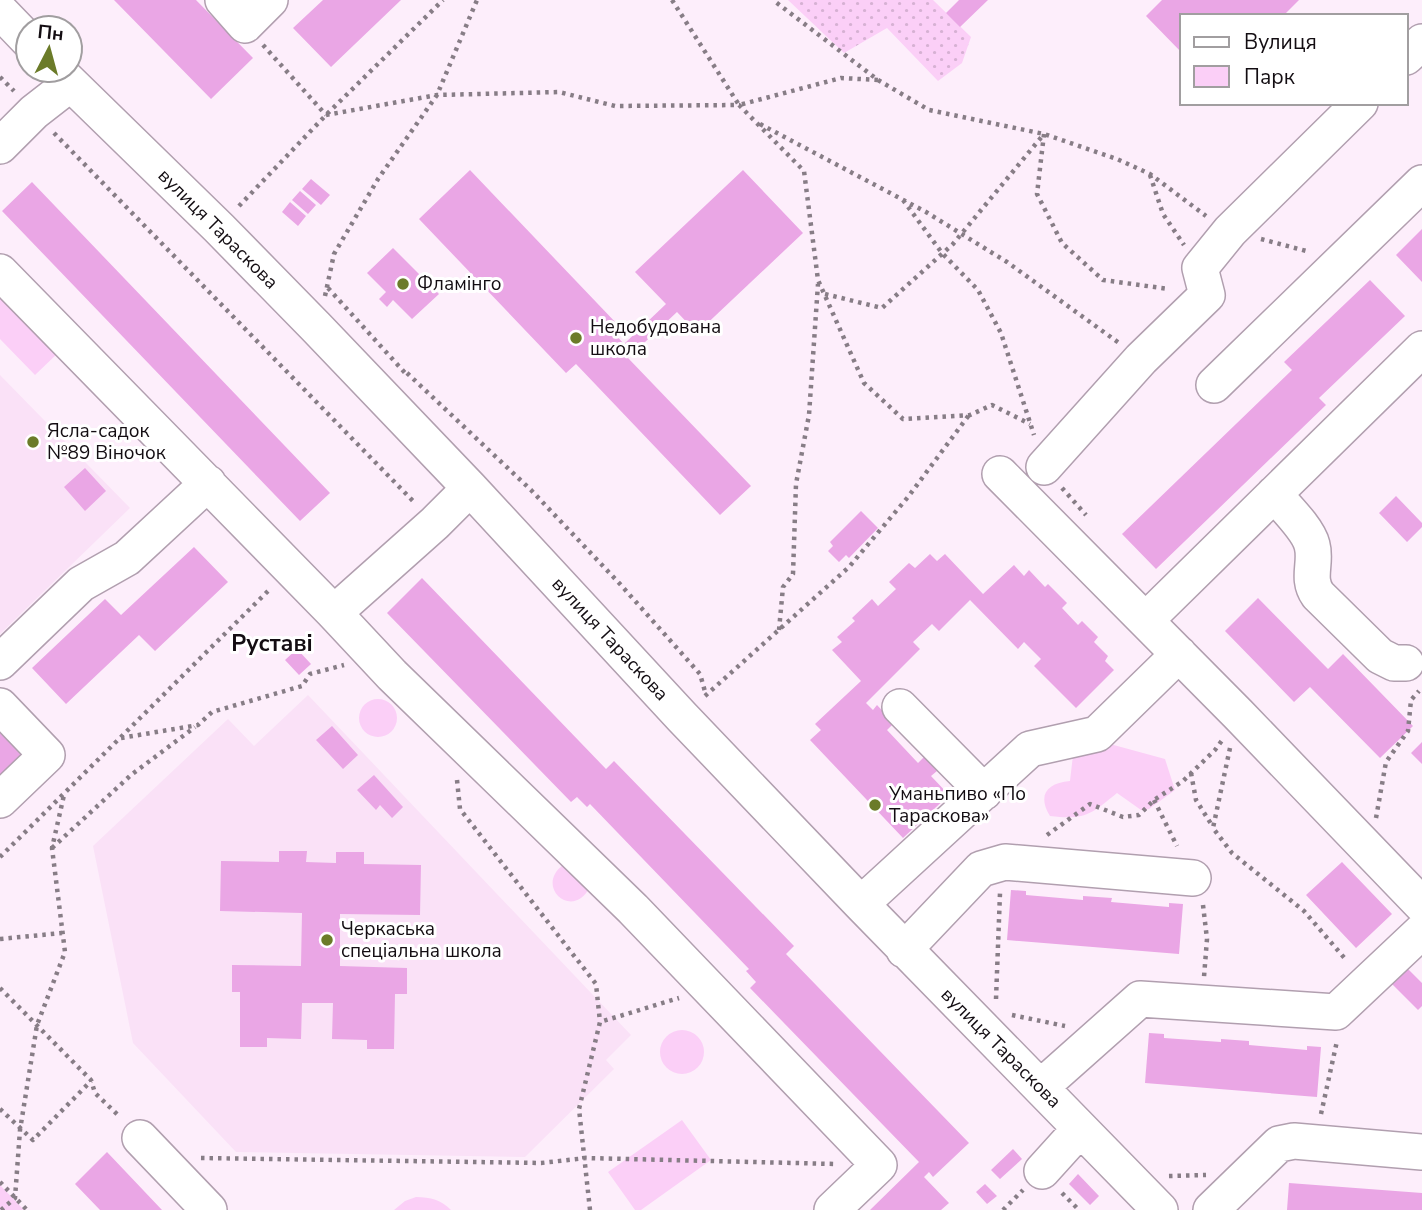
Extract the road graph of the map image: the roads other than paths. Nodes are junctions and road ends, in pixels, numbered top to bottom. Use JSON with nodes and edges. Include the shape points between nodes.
{"nodes":[{"id":1,"x":270,"y":0,"type":"edge"},
{"id":2,"x":0,"y":11,"type":"edge"},
{"id":3,"x":234,"y":12,"type":"edge"},
{"id":4,"x":14,"y":26,"type":"edge"},
{"id":5,"x":1422,"y":42,"type":"edge"},
{"id":6,"x":1408,"y":55,"type":"edge"},
{"id":7,"x":57,"y":84,"type":"edge"},
{"id":8,"x":70,"y":84,"type":"edge"},
{"id":9,"x":1358,"y":105,"type":"edge"},
{"id":10,"x":0,"y":146,"type":"edge"},
{"id":11,"x":1422,"y":183,"type":"edge"},
{"id":12,"x":0,"y":272,"type":"edge"},
{"id":13,"x":1422,"y":349,"type":"edge"},
{"id":14,"x":1214,"y":385,"type":"dead end"},
{"id":15,"x":1044,"y":467,"type":"road end"},
{"id":16,"x":1000,"y":474,"type":"dead end"},
{"id":17,"x":208,"y":483,"type":"junction"},
{"id":18,"x":470,"y":488,"type":"junction"},
{"id":19,"x":1274,"y":495,"type":"junction"},
{"id":20,"x":334,"y":613,"type":"junction"},
{"id":21,"x":1146,"y":620,"type":"junction"},
{"id":22,"x":1180,"y":654,"type":"junction"},
{"id":23,"x":0,"y":662,"type":"edge"},
{"id":24,"x":1418,"y":670,"type":"edge"},
{"id":25,"x":0,"y":706,"type":"edge"},
{"id":26,"x":900,"y":707,"type":"dead end"},
{"id":27,"x":984,"y":792,"type":"junction"},
{"id":28,"x":0,"y":800,"type":"edge"},
{"id":29,"x":1193,"y":878,"type":"dead end"},
{"id":30,"x":860,"y":904,"type":"junction"},
{"id":31,"x":1422,"y":905,"type":"edge"},
{"id":32,"x":1422,"y":931,"type":"edge"},
{"id":33,"x":904,"y":950,"type":"junction"},
{"id":34,"x":1041,"y":1087,"type":"junction"},
{"id":35,"x":1080,"y":1129,"type":"junction"},
{"id":36,"x":149,"y":1147,"type":"road end"},
{"id":37,"x":1422,"y":1152,"type":"edge"},
{"id":38,"x":1042,"y":1171,"type":"dead end"},
{"id":39,"x":209,"y":1210,"type":"edge"},
{"id":40,"x":832,"y":1210,"type":"edge"},
{"id":41,"x":1160,"y":1210,"type":"edge"},
{"id":42,"x":1211,"y":1210,"type":"edge"}],
"edges":[{"from":1,"to":3,"type":"street"},
{"from":2,"to":4,"type":"street"},
{"from":5,"to":6,"type":"street"},
{"from":7,"to":10,"type":"street"},
{"from":8,"to":18,"type":"street","name":"вулиця Тараскова","via":[[219,228]]},
{"from":9,"to":15,"type":"street","via":[[1230,231],[1203,281],[1141,359]]},
{"from":11,"to":14,"type":"street"},
{"from":12,"to":17,"type":"street"},
{"from":13,"to":19,"type":"street"},
{"from":16,"to":21,"type":"street"},
{"from":17,"to":20,"type":"street"},
{"from":17,"to":23,"type":"street","via":[[127,558],[80,584]]},
{"from":18,"to":20,"type":"street"},
{"from":18,"to":30,"type":"street","name":"вулиця Тараскова","via":[[694,706]]},
{"from":19,"to":21,"type":"street"},
{"from":19,"to":24,"type":"street","via":[[1312,543],[1312,586],[1318,594],[1380,656]]},
{"from":20,"to":40,"type":"street","via":[[633,909],[879,1165]]},
{"from":21,"to":22,"type":"street"},
{"from":22,"to":27,"type":"street","via":[[1097,734],[1030,749]]},
{"from":22,"to":31,"type":"street"},
{"from":25,"to":28,"type":"street","via":[[47,755]]},
{"from":26,"to":27,"type":"street"},
{"from":27,"to":30,"type":"street"},
{"from":29,"to":33,"type":"street","via":[[1005,862],[981,869]]},
{"from":30,"to":33,"type":"street","name":"вулиця Тараскова"},
{"from":32,"to":34,"type":"street","via":[[1336,1012],[1140,999]]},
{"from":33,"to":34,"type":"street","name":"вулиця Тараскова"},
{"from":34,"to":35,"type":"street","name":"вулиця Тараскова"},
{"from":35,"to":38,"type":"street"},
{"from":35,"to":41,"type":"street","name":"вулиця Тараскова"},
{"from":36,"to":39,"type":"street"},
{"from":37,"to":42,"type":"street","via":[[1294,1141],[1279,1144]]}]}
